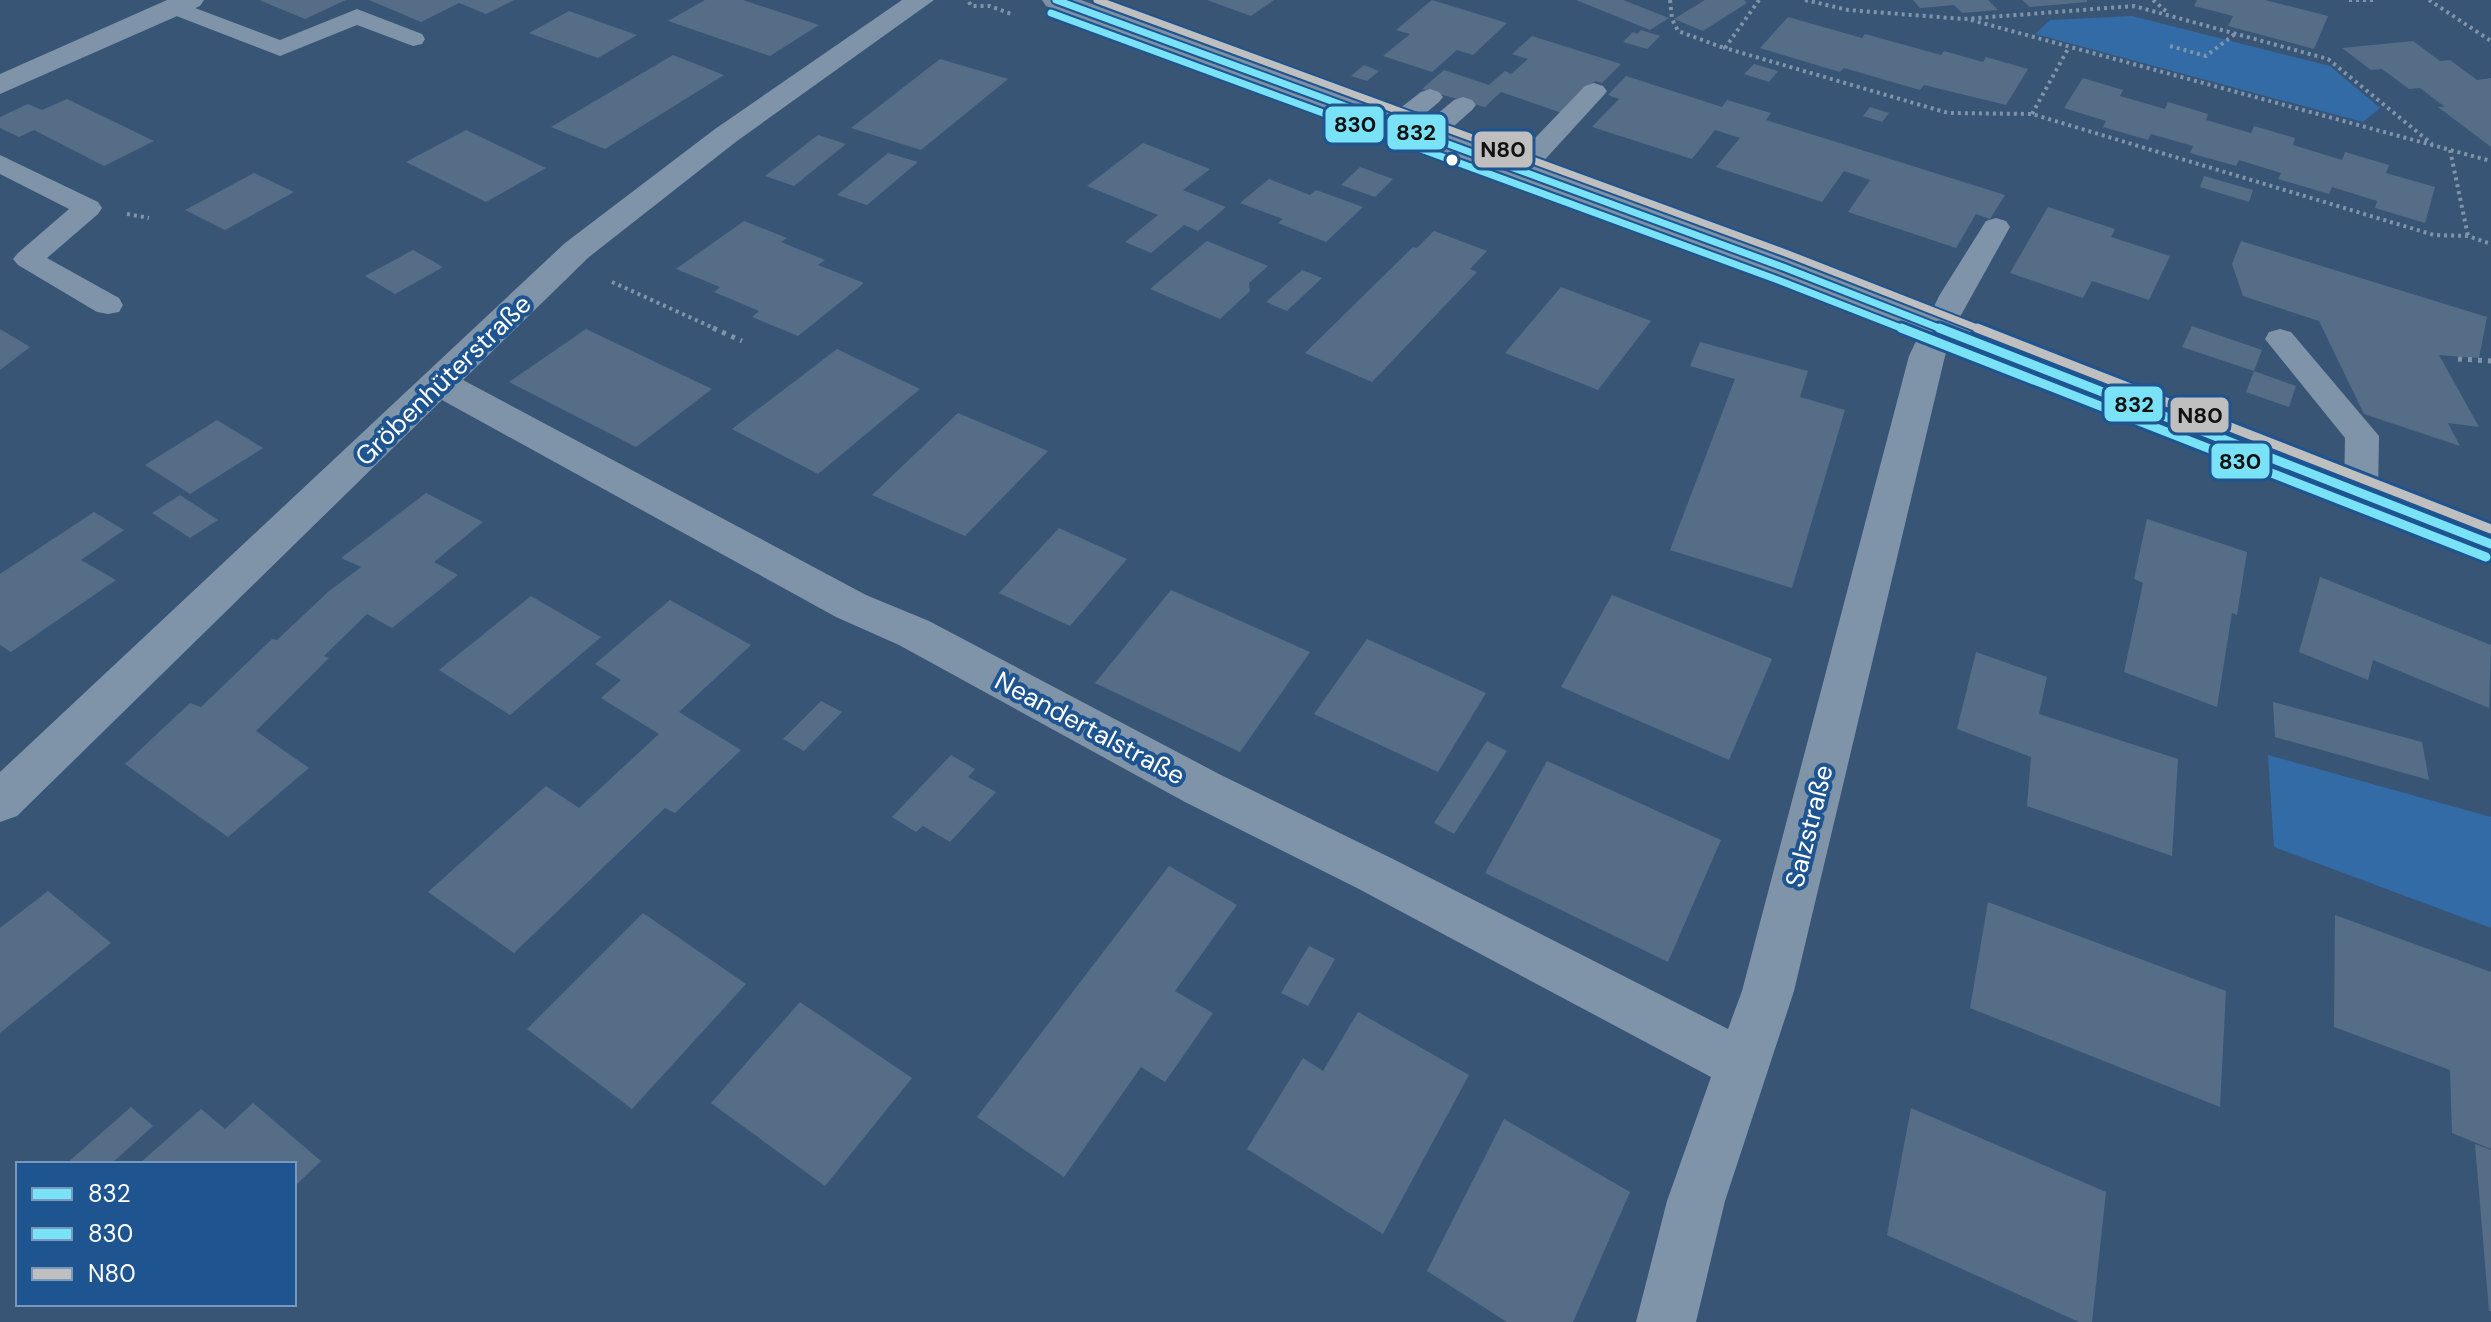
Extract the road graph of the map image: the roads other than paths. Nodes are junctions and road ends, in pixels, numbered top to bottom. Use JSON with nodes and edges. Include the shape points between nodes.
{"nodes":[{"id":1,"x":920,"y":0,"type":"edge"},
{"id":2,"x":1056,"y":0,"type":"edge"},
{"id":3,"x":182,"y":4,"type":"edge"},
{"id":4,"x":413,"y":39,"type":"dead end"},
{"id":5,"x":0,"y":85,"type":"edge"},
{"id":6,"x":1602,"y":96,"type":"dead end"},
{"id":7,"x":1430,"y":97,"type":"dead end"},
{"id":8,"x":1463,"y":105,"type":"dead end"},
{"id":9,"x":1395,"y":125,"type":"junction"},
{"id":10,"x":1427,"y":136,"type":"junction"},
{"id":11,"x":0,"y":163,"type":"edge"},
{"id":12,"x":1530,"y":175,"type":"junction"},
{"id":13,"x":1996,"y":227,"type":"dead end"},
{"id":14,"x":108,"y":305,"type":"dead end"},
{"id":15,"x":1940,"y":326,"type":"junction"},
{"id":16,"x":2280,"y":339,"type":"dead end"},
{"id":17,"x":440,"y":383,"type":"junction"},
{"id":18,"x":2361,"y":492,"type":"junction"},
{"id":19,"x":2491,"y":544,"type":"edge"},
{"id":20,"x":0,"y":802,"type":"edge"},
{"id":21,"x":1744,"y":1066,"type":"junction"},
{"id":22,"x":1666,"y":1322,"type":"edge"}],
"edges":[{"from":1,"to":17,"type":"street","name":"Gröbenhüterstraße","via":[[726,135],[566,262]]},
{"from":2,"to":9,"type":"main road"},
{"from":3,"to":4,"type":"lane","via":[[280,49],[357,16]]},
{"from":3,"to":5,"type":"street"},
{"from":6,"to":12,"type":"lane"},
{"from":7,"to":9,"type":"lane"},
{"from":8,"to":10,"type":"lane"},
{"from":9,"to":10,"type":"main road"},
{"from":10,"to":12,"type":"main road"},
{"from":11,"to":14,"type":"lane","via":[[88,208],[28,259]]},
{"from":12,"to":15,"type":"main road"},
{"from":13,"to":15,"type":"lane"},
{"from":15,"to":18,"type":"main road"},
{"from":15,"to":21,"type":"street","name":"Salzstraße","via":[[1927,356],[1768,991]]},
{"from":16,"to":18,"type":"lane","via":[[2362,436]]},
{"from":17,"to":20,"type":"street","name":"Gröbenhüterstraße"},
{"from":17,"to":21,"type":"street","name":"Neandertalstraße","via":[[851,606],[914,633]]},
{"from":18,"to":19,"type":"main road"},
{"from":21,"to":22,"type":"street","name":"Salzstraße","via":[[1696,1201]]}]}
